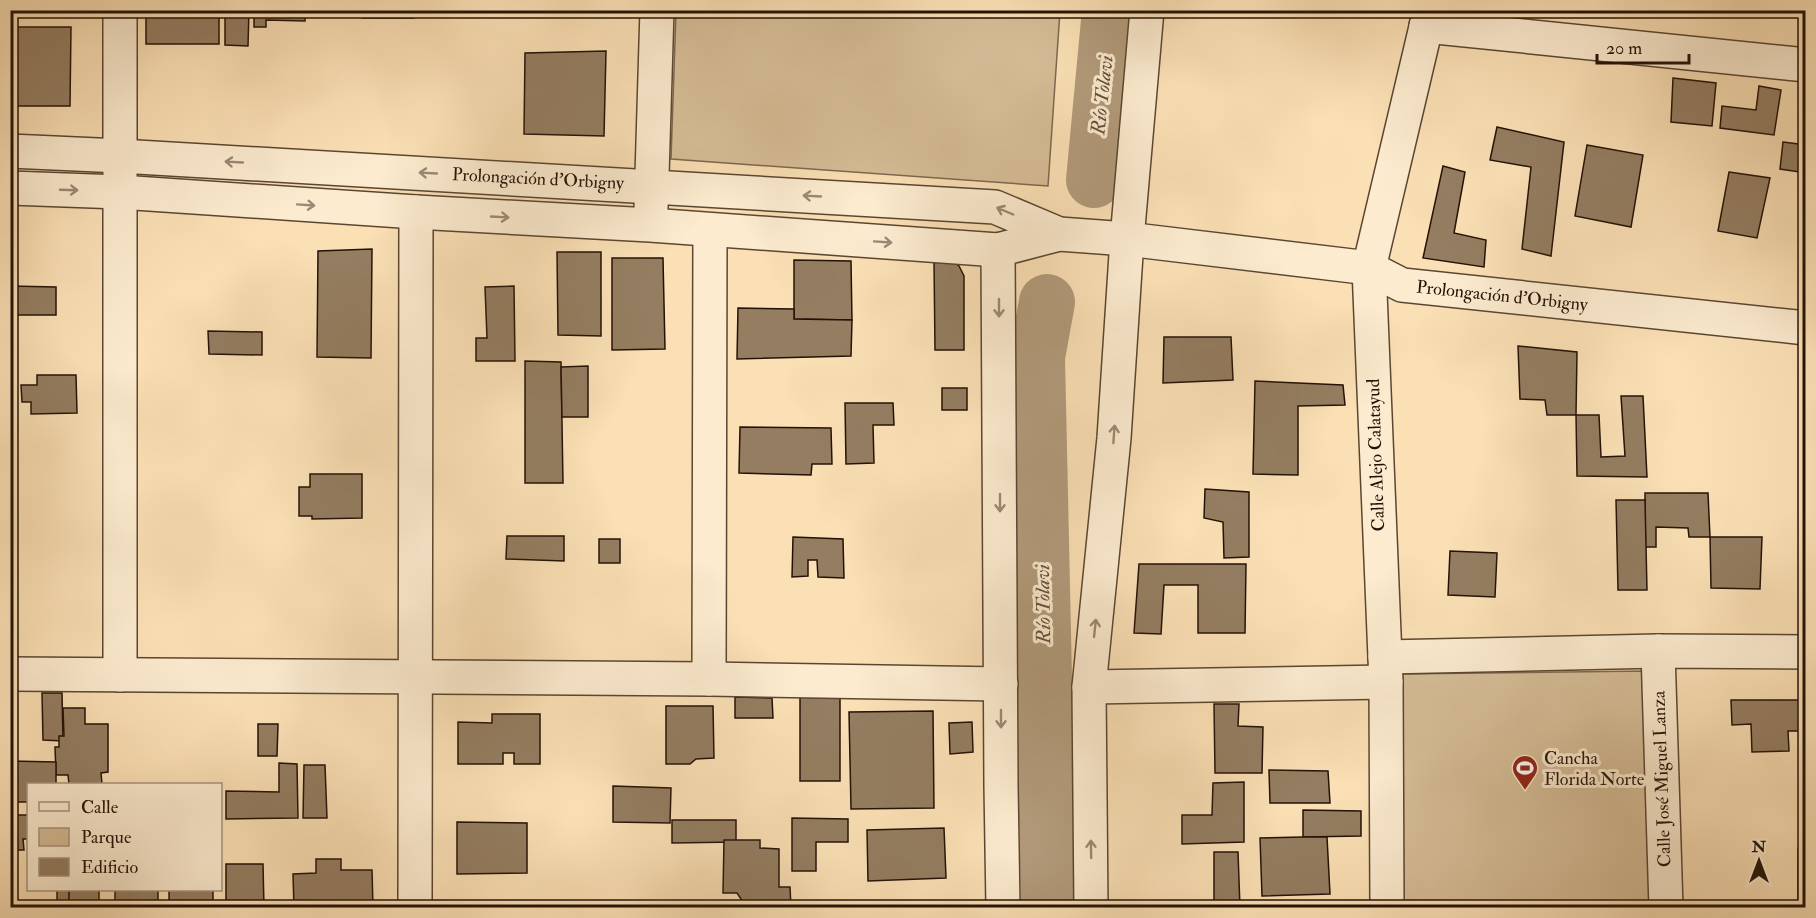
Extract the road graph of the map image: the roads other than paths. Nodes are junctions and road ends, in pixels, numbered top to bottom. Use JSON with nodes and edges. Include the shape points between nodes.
{"nodes":[{"id":1,"x":120,"y":10,"type":"edge"},
{"id":2,"x":657,"y":10,"type":"edge"},
{"id":3,"x":1147,"y":10,"type":"edge"},
{"id":4,"x":1428,"y":18,"type":"edge"},
{"id":5,"x":1806,"y":65,"type":"edge"},
{"id":6,"x":10,"y":152,"type":"edge"},
{"id":7,"x":120,"y":156,"type":"junction"},
{"id":8,"x":652,"y":186,"type":"junction"},
{"id":9,"x":10,"y":188,"type":"edge"},
{"id":10,"x":120,"y":192,"type":"junction"},
{"id":11,"x":416,"y":212,"type":"junction"},
{"id":12,"x":650,"y":225,"type":"junction"},
{"id":13,"x":710,"y":231,"type":"junction"},
{"id":14,"x":1059,"y":234,"type":"junction"},
{"id":15,"x":1127,"y":239,"type":"junction"},
{"id":16,"x":998,"y":250,"type":"junction"},
{"id":17,"x":1369,"y":268,"type":"junction"},
{"id":18,"x":1806,"y":328,"type":"edge"},
{"id":19,"x":1658,"y":651,"type":"junction"},
{"id":20,"x":1806,"y":652,"type":"edge"},
{"id":21,"x":1385,"y":670,"type":"junction"},
{"id":22,"x":10,"y":674,"type":"edge"},
{"id":23,"x":120,"y":675,"type":"junction"},
{"id":24,"x":415,"y":678,"type":"junction"},
{"id":25,"x":710,"y":679,"type":"junction"},
{"id":26,"x":1001,"y":684,"type":"junction"},
{"id":27,"x":1089,"y":687,"type":"junction"},
{"id":28,"x":415,"y":908,"type":"edge"},
{"id":29,"x":1004,"y":908,"type":"edge"},
{"id":30,"x":1091,"y":908,"type":"edge"},
{"id":31,"x":1387,"y":908,"type":"edge"},
{"id":32,"x":1666,"y":908,"type":"edge"}],
"edges":[{"from":1,"to":7,"type":"street"},
{"from":2,"to":8,"type":"street"},
{"from":3,"to":15,"type":"street"},
{"from":4,"to":5,"type":"street"},
{"from":4,"to":17,"type":"street","name":"Calle Alejo Calatayud"},
{"from":6,"to":7,"type":"street","name":"Prolongación d'Orbigny"},
{"from":8,"to":7,"type":"street","name":"Prolongación d'Orbigny","one_way":true},
{"from":7,"to":10,"type":"street"},
{"from":8,"to":12,"type":"street"},
{"from":14,"to":8,"type":"street","name":"Prolongación d'Orbigny","one_way":true,"via":[[995,207]]},
{"from":9,"to":10,"type":"street","name":"Prolongación d'Orbigny","one_way":true},
{"from":10,"to":11,"type":"street","name":"Prolongación d'Orbigny","one_way":true},
{"from":10,"to":23,"type":"street"},
{"from":11,"to":12,"type":"street","name":"Prolongación d'Orbigny","one_way":true},
{"from":11,"to":24,"type":"street"},
{"from":12,"to":13,"type":"street","name":"Prolongación d'Orbigny"},
{"from":13,"to":16,"type":"street","name":"Prolongación d'Orbigny","one_way":true},
{"from":13,"to":25,"type":"street"},
{"from":14,"to":15,"type":"street","name":"Prolongación d'Orbigny"},
{"from":14,"to":16,"type":"street","name":"Prolongación d'Orbigny"},
{"from":15,"to":17,"type":"street","name":"Prolongación d'Orbigny"},
{"from":27,"to":15,"type":"street","one_way":true,"via":[[1114,438]]},
{"from":16,"to":26,"type":"street","one_way":true},
{"from":17,"to":18,"type":"street","name":"Prolongación d'Orbigny","via":[[1402,285]]},
{"from":17,"to":21,"type":"street","name":"Calle Alejo Calatayud"},
{"from":19,"to":20,"type":"street"},
{"from":19,"to":21,"type":"street"},
{"from":19,"to":32,"type":"street","name":"Calle José Miguel Lanza"},
{"from":21,"to":27,"type":"street"},
{"from":21,"to":31,"type":"street","name":"Calle Alejo Calatayud"},
{"from":22,"to":23,"type":"street"},
{"from":23,"to":24,"type":"street"},
{"from":24,"to":25,"type":"street"},
{"from":24,"to":28,"type":"street"},
{"from":25,"to":26,"type":"street"},
{"from":26,"to":29,"type":"street","one_way":true},
{"from":30,"to":27,"type":"street","one_way":true}]}
